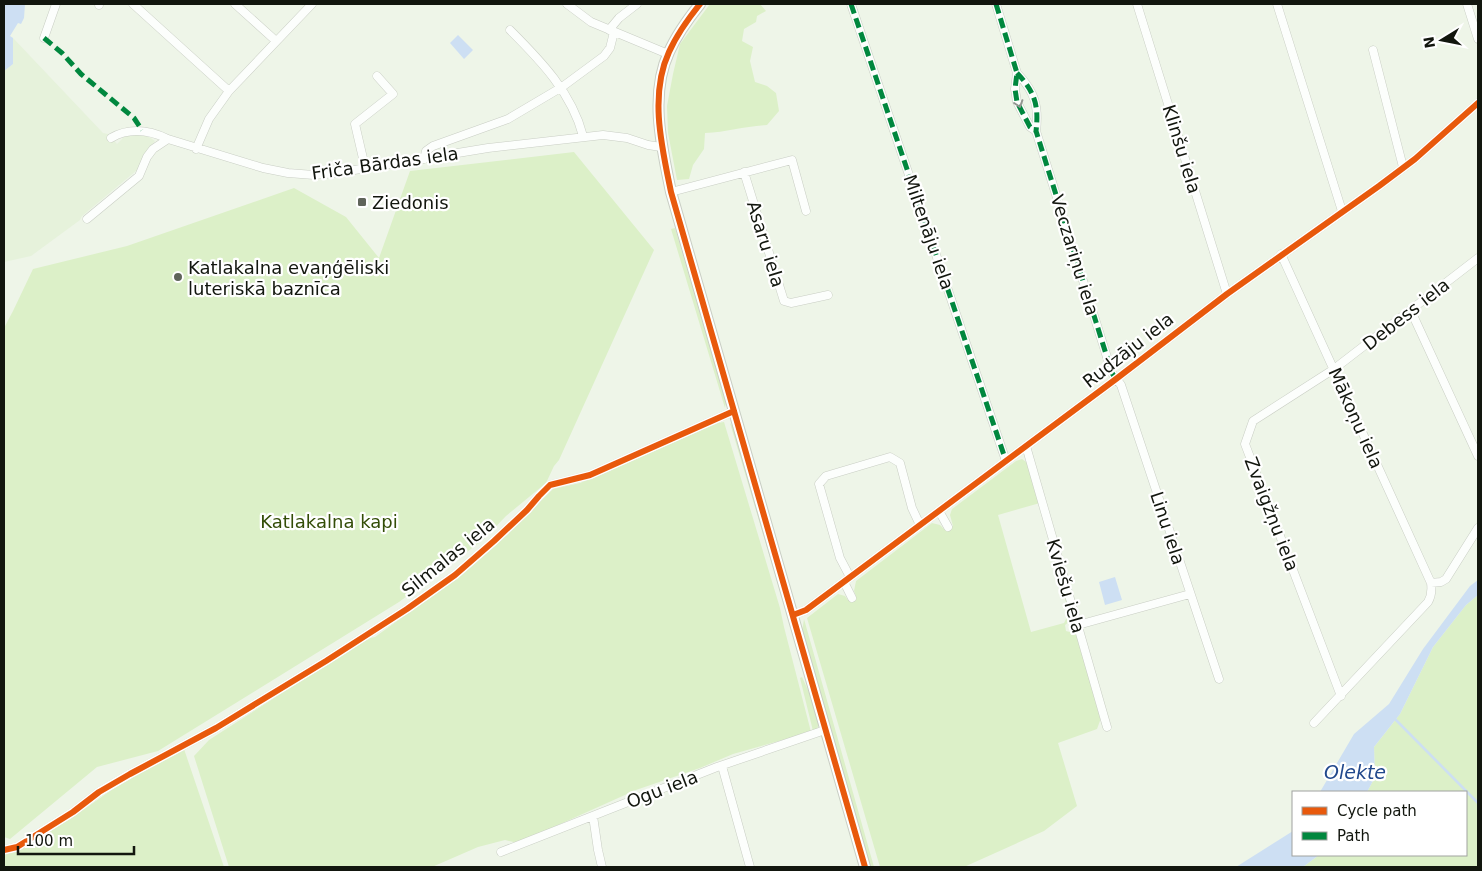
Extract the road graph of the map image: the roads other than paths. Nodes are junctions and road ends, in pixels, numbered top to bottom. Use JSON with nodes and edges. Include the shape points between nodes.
{"nodes":[{"id":1,"x":56,"y":4,"type":"edge"},
{"id":2,"x":133,"y":4,"type":"edge"},
{"id":3,"x":235,"y":4,"type":"edge"},
{"id":4,"x":312,"y":4,"type":"edge"},
{"id":5,"x":567,"y":4,"type":"edge"},
{"id":6,"x":636,"y":4,"type":"edge"},
{"id":7,"x":700,"y":4,"type":"edge"},
{"id":8,"x":851,"y":4,"type":"edge"},
{"id":9,"x":996,"y":4,"type":"edge"},
{"id":10,"x":1136,"y":4,"type":"edge"},
{"id":11,"x":1277,"y":4,"type":"edge"},
{"id":12,"x":1467,"y":4,"type":"edge"},
{"id":13,"x":510,"y":30,"type":"dead end"},
{"id":14,"x":611,"y":31,"type":"junction"},
{"id":15,"x":44,"y":38,"type":"dead end"},
{"id":16,"x":1478,"y":39,"type":"edge"},
{"id":17,"x":276,"y":41,"type":"junction"},
{"id":18,"x":1373,"y":50,"type":"dead end"},
{"id":19,"x":668,"y":54,"type":"junction"},
{"id":20,"x":1017,"y":73,"type":"junction"},
{"id":21,"x":377,"y":76,"type":"dead end"},
{"id":22,"x":562,"y":87,"type":"junction"},
{"id":23,"x":229,"y":91,"type":"junction"},
{"id":24,"x":1478,"y":103,"type":"edge"},
{"id":25,"x":1036,"y":131,"type":"junction"},
{"id":26,"x":583,"y":136,"type":"junction"},
{"id":27,"x":111,"y":138,"type":"dead end"},
{"id":28,"x":168,"y":139,"type":"junction"},
{"id":29,"x":661,"y":147,"type":"junction"},
{"id":30,"x":196,"y":149,"type":"junction"},
{"id":31,"x":424,"y":159,"type":"junction"},
{"id":32,"x":365,"y":167,"type":"junction"},
{"id":33,"x":1403,"y":167,"type":"junction"},
{"id":34,"x":744,"y":172,"type":"junction"},
{"id":35,"x":671,"y":192,"type":"junction"},
{"id":36,"x":806,"y":211,"type":"dead end"},
{"id":37,"x":1342,"y":211,"type":"junction"},
{"id":38,"x":87,"y":219,"type":"dead end"},
{"id":39,"x":1281,"y":254,"type":"junction"},
{"id":40,"x":1478,"y":258,"type":"edge"},
{"id":41,"x":1227,"y":294,"type":"junction"},
{"id":42,"x":828,"y":295,"type":"dead end"},
{"id":43,"x":1411,"y":311,"type":"junction"},
{"id":44,"x":1334,"y":369,"type":"junction"},
{"id":45,"x":1116,"y":379,"type":"junction"},
{"id":46,"x":734,"y":412,"type":"junction"},
{"id":47,"x":1026,"y":446,"type":"junction"},
{"id":48,"x":1478,"y":456,"type":"edge"},
{"id":49,"x":1006,"y":461,"type":"junction"},
{"id":50,"x":939,"y":511,"type":"junction"},
{"id":51,"x":920,"y":525,"type":"junction"},
{"id":52,"x":948,"y":527,"type":"dead end"},
{"id":53,"x":1478,"y":528,"type":"edge"},
{"id":54,"x":847,"y":580,"type":"junction"},
{"id":55,"x":1431,"y":582,"type":"junction"},
{"id":56,"x":1190,"y":594,"type":"junction"},
{"id":57,"x":852,"y":598,"type":"dead end"},
{"id":58,"x":793,"y":615,"type":"junction"},
{"id":59,"x":1078,"y":625,"type":"junction"},
{"id":60,"x":1219,"y":679,"type":"dead end"},
{"id":61,"x":1341,"y":696,"type":"junction"},
{"id":62,"x":1314,"y":723,"type":"dead end"},
{"id":63,"x":1107,"y":727,"type":"dead end"},
{"id":64,"x":825,"y":730,"type":"junction"},
{"id":65,"x":722,"y":766,"type":"junction"},
{"id":66,"x":593,"y":816,"type":"junction"},
{"id":67,"x":4,"y":850,"type":"edge"},
{"id":68,"x":501,"y":852,"type":"dead end"},
{"id":69,"x":602,"y":867,"type":"edge"},
{"id":70,"x":750,"y":867,"type":"edge"},
{"id":71,"x":865,"y":867,"type":"edge"}],
"edges":[{"from":1,"to":15,"type":"street"},
{"from":2,"to":23,"type":"street"},
{"from":3,"to":17,"type":"street"},
{"from":4,"to":17,"type":"street"},
{"from":5,"to":14,"type":"street","via":[[581,16]]},
{"from":6,"to":14,"type":"street","via":[[619,18]]},
{"from":7,"to":19,"type":"main road","via":[[681,28]]},
{"from":8,"to":49,"type":"street","name":"Miltenāju iela"},
{"from":9,"to":20,"type":"street","name":"Veczariņu iela"},
{"from":10,"to":41,"type":"street","name":"Klinšu iela"},
{"from":11,"to":37,"type":"street"},
{"from":12,"to":16,"type":"street"},
{"from":13,"to":22,"type":"street"},
{"from":14,"to":19,"type":"street"},
{"from":14,"to":22,"type":"street","via":[[610,48],[604,56]]},
{"from":17,"to":23,"type":"street"},
{"from":18,"to":33,"type":"street"},
{"from":19,"to":29,"type":"main road","via":[[660,93]]},
{"from":20,"to":25,"type":"street","name":"Veczariņu iela","via":[[1029,86],[1036,104]]},
{"from":20,"to":25,"type":"street","name":"Veczariņu iela","one_way":true,"via":[[1015,89],[1018,102],[1030,127]]},
{"from":21,"to":32,"type":"street","via":[[393,94],[355,124]]},
{"from":22,"to":26,"type":"street"},
{"from":22,"to":31,"type":"street","via":[[508,119],[433,146],[426,151]]},
{"from":23,"to":30,"type":"street","via":[[209,119]]},
{"from":24,"to":33,"type":"street","name":"Rudzāju iela"},
{"from":25,"to":45,"type":"street","name":"Veczariņu iela"},
{"from":26,"to":29,"type":"street","name":"Friča Bārdas iela","via":[[613,135]]},
{"from":26,"to":31,"type":"street","name":"Friča Bārdas iela"},
{"from":27,"to":28,"type":"street","name":"Friča Bārdas iela","via":[[126,131],[142,130]]},
{"from":28,"to":30,"type":"street","name":"Friča Bārdas iela"},
{"from":28,"to":38,"type":"street","via":[[153,149],[139,176]]},
{"from":29,"to":35,"type":"main road"},
{"from":30,"to":32,"type":"street","name":"Friča Bārdas iela","via":[[288,173],[314,175]]},
{"from":31,"to":32,"type":"street","name":"Friča Bārdas iela"},
{"from":33,"to":37,"type":"street","name":"Rudzāju iela"},
{"from":34,"to":35,"type":"street"},
{"from":34,"to":36,"type":"street","via":[[792,160]]},
{"from":34,"to":42,"type":"street","name":"Asaru iela","via":[[784,302]]},
{"from":35,"to":46,"type":"main road"},
{"from":37,"to":39,"type":"street","name":"Rudzāju iela"},
{"from":39,"to":41,"type":"street","name":"Rudzāju iela"},
{"from":39,"to":44,"type":"street","name":"Mākoņu iela"},
{"from":40,"to":43,"type":"street","name":"Debess iela"},
{"from":41,"to":45,"type":"street","name":"Rudzāju iela"},
{"from":43,"to":44,"type":"street","name":"Debess iela"},
{"from":43,"to":48,"type":"street"},
{"from":44,"to":55,"type":"street","name":"Mākoņu iela"},
{"from":44,"to":61,"type":"street","name":"Zvaigžņu iela","via":[[1253,421],[1245,444]]},
{"from":45,"to":47,"type":"street","name":"Rudzāju iela"},
{"from":45,"to":56,"type":"street","name":"Linu iela","via":[[1121,385]]},
{"from":46,"to":58,"type":"main road"},
{"from":46,"to":67,"type":"street","name":"Silmalas iela","via":[[590,474],[550,485],[455,575],[407,609],[201,737],[107,788],[17,847]]},
{"from":47,"to":49,"type":"street","name":"Rudzāju iela"},
{"from":47,"to":59,"type":"street","name":"Kviešu iela"},
{"from":49,"to":50,"type":"street","name":"Rudzāju iela"},
{"from":50,"to":51,"type":"street","name":"Rudzāju iela"},
{"from":50,"to":52,"type":"street"},
{"from":51,"to":54,"type":"street","name":"Rudzāju iela"},
{"from":51,"to":54,"type":"street","via":[[900,463],[890,457],[826,476],[820,484]]},
{"from":53,"to":55,"type":"street","via":[[1446,579]]},
{"from":54,"to":57,"type":"street"},
{"from":54,"to":58,"type":"street","name":"Rudzāju iela","via":[[804,612]]},
{"from":55,"to":61,"type":"street","via":[[1432,596],[1428,602]]},
{"from":56,"to":59,"type":"street"},
{"from":56,"to":60,"type":"street","name":"Linu iela"},
{"from":58,"to":64,"type":"main road"},
{"from":59,"to":63,"type":"street","name":"Kviešu iela"},
{"from":61,"to":62,"type":"street"},
{"from":64,"to":65,"type":"street","name":"Ogu iela"},
{"from":64,"to":71,"type":"main road"},
{"from":65,"to":66,"type":"street","name":"Ogu iela"},
{"from":65,"to":70,"type":"street"},
{"from":66,"to":68,"type":"street","name":"Ogu iela"},
{"from":66,"to":69,"type":"street"}]}
